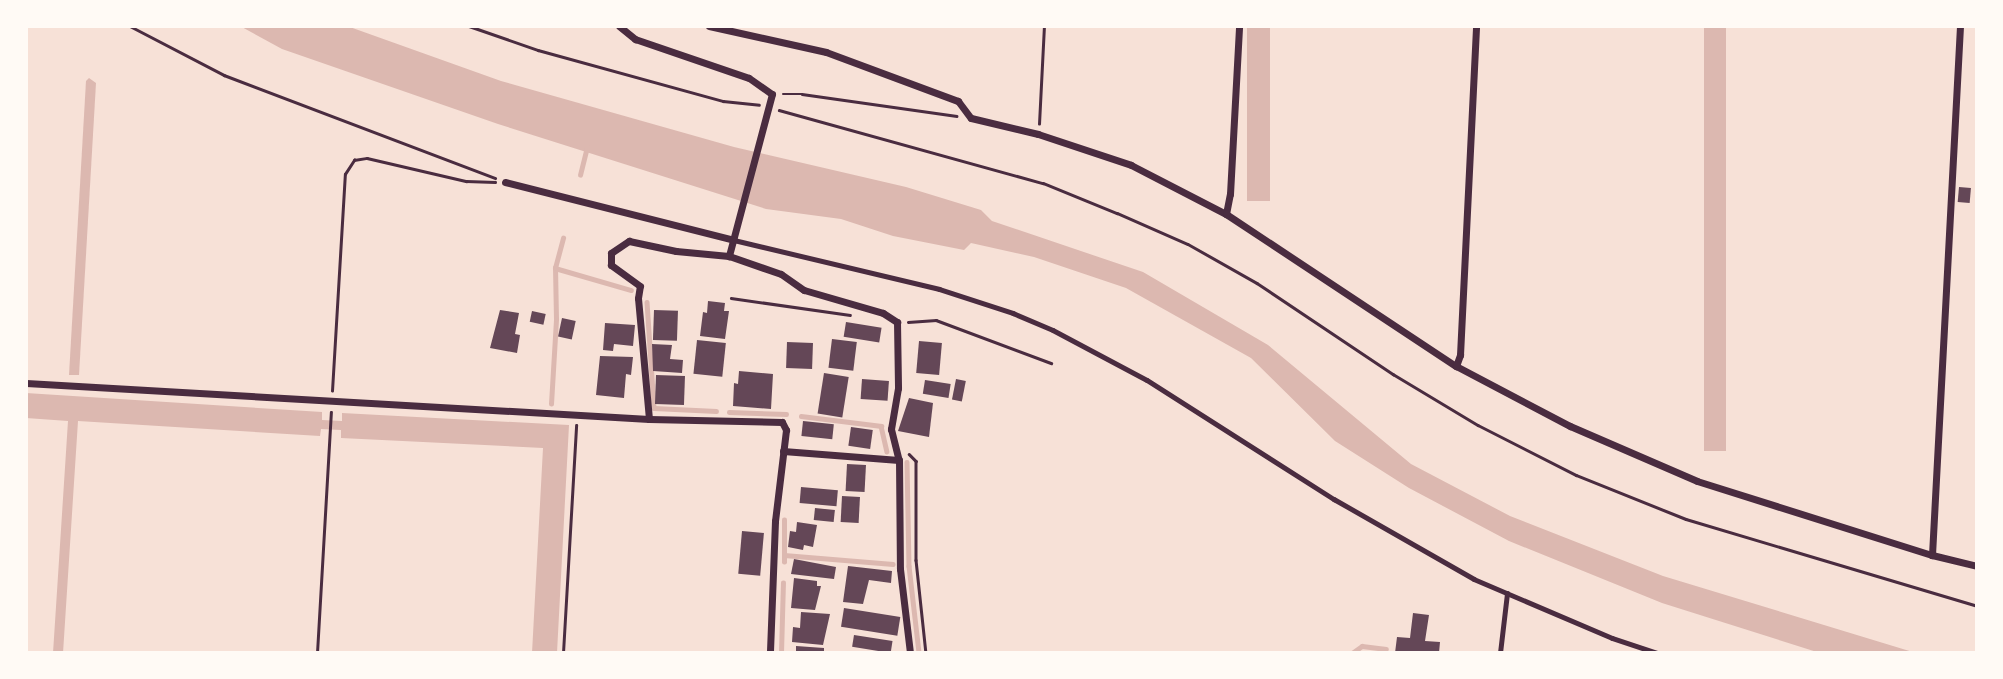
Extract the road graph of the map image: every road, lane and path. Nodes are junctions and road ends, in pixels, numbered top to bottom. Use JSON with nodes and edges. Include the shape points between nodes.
{"nodes":[{"id":1,"x":130,"y":26,"type":"edge"},
{"id":2,"x":468,"y":26,"type":"edge"},
{"id":3,"x":709,"y":26,"type":"edge"},
{"id":4,"x":1044,"y":26,"type":"edge"},
{"id":5,"x":1239,"y":26,"type":"edge"},
{"id":6,"x":1476,"y":26,"type":"edge"},
{"id":7,"x":1960,"y":26,"type":"edge"},
{"id":8,"x":616,"y":27,"type":"edge"},
{"id":9,"x":772,"y":94,"type":"junction"},
{"id":10,"x":769,"y":107,"type":"junction"},
{"id":11,"x":971,"y":118,"type":"junction"},
{"id":12,"x":1038,"y":134,"type":"junction"},
{"id":13,"x":505,"y":182,"type":"junction"},
{"id":14,"x":1226,"y":214,"type":"junction"},
{"id":15,"x":734,"y":240,"type":"junction"},
{"id":16,"x":729,"y":257,"type":"junction"},
{"id":17,"x":1456,"y":366,"type":"junction"},
{"id":18,"x":26,"y":383,"type":"edge"},
{"id":19,"x":332,"y":402,"type":"junction"},
{"id":20,"x":576,"y":415,"type":"junction"},
{"id":21,"x":331,"y":419,"type":"dead end"},
{"id":22,"x":649,"y":419,"type":"junction"},
{"id":23,"x":783,"y":450,"type":"junction"},
{"id":24,"x":899,"y":460,"type":"junction"},
{"id":25,"x":1932,"y":555,"type":"junction"},
{"id":26,"x":1977,"y":566,"type":"edge"},
{"id":27,"x":1507,"y":593,"type":"junction"},
{"id":28,"x":1977,"y":606,"type":"edge"},
{"id":29,"x":317,"y":653,"type":"edge"},
{"id":30,"x":563,"y":653,"type":"edge"},
{"id":31,"x":770,"y":653,"type":"edge"},
{"id":32,"x":910,"y":653,"type":"edge"},
{"id":33,"x":926,"y":653,"type":"edge"},
{"id":34,"x":1500,"y":653,"type":"edge"},
{"id":35,"x":1657,"y":653,"type":"edge"}],
"edges":[{"from":1,"to":13,"type":"path","via":[[223,75]]},
{"from":2,"to":10,"type":"path","via":[[723,101]]},
{"from":3,"to":11,"type":"street","via":[[826,52],[958,101]]},
{"from":4,"to":12,"type":"path"},
{"from":5,"to":14,"type":"street"},
{"from":6,"to":17,"type":"street"},
{"from":7,"to":25,"type":"street"},
{"from":8,"to":9,"type":"street","via":[[635,39],[749,78]]},
{"from":9,"to":10,"type":"street"},
{"from":9,"to":11,"type":"path","via":[[802,94]]},
{"from":10,"to":15,"type":"street"},
{"from":10,"to":28,"type":"path","via":[[1043,183],[1118,213],[1188,244],[1257,283],[1478,425],[1576,475],[1686,519]]},
{"from":11,"to":12,"type":"street"},
{"from":12,"to":14,"type":"street","via":[[1131,165]]},
{"from":13,"to":15,"type":"street"},
{"from":13,"to":19,"type":"path","via":[[466,181],[367,158],[354,160],[345,174]]},
{"from":14,"to":17,"type":"street"},
{"from":15,"to":16,"type":"street"},
{"from":15,"to":27,"type":"lane","via":[[939,289],[1053,330],[1147,380],[1334,499]]},
{"from":16,"to":22,"type":"street","via":[[629,241],[611,253],[611,264],[640,286]]},
{"from":16,"to":24,"type":"street","via":[[781,274],[804,290],[883,313],[897,322],[898,388],[891,429]]},
{"from":17,"to":25,"type":"street","via":[[1570,426],[1697,481]]},
{"from":18,"to":19,"type":"street"},
{"from":19,"to":20,"type":"street"},
{"from":20,"to":22,"type":"street"},
{"from":20,"to":30,"type":"path"},
{"from":21,"to":29,"type":"path"},
{"from":22,"to":23,"type":"street","via":[[782,422],[786,430]]},
{"from":23,"to":24,"type":"street"},
{"from":23,"to":31,"type":"street"},
{"from":24,"to":32,"type":"street","via":[[900,569]]},
{"from":24,"to":33,"type":"path","via":[[911,453],[916,461],[916,560]]},
{"from":25,"to":26,"type":"street"},
{"from":27,"to":34,"type":"lane"},
{"from":27,"to":35,"type":"lane"}]}
